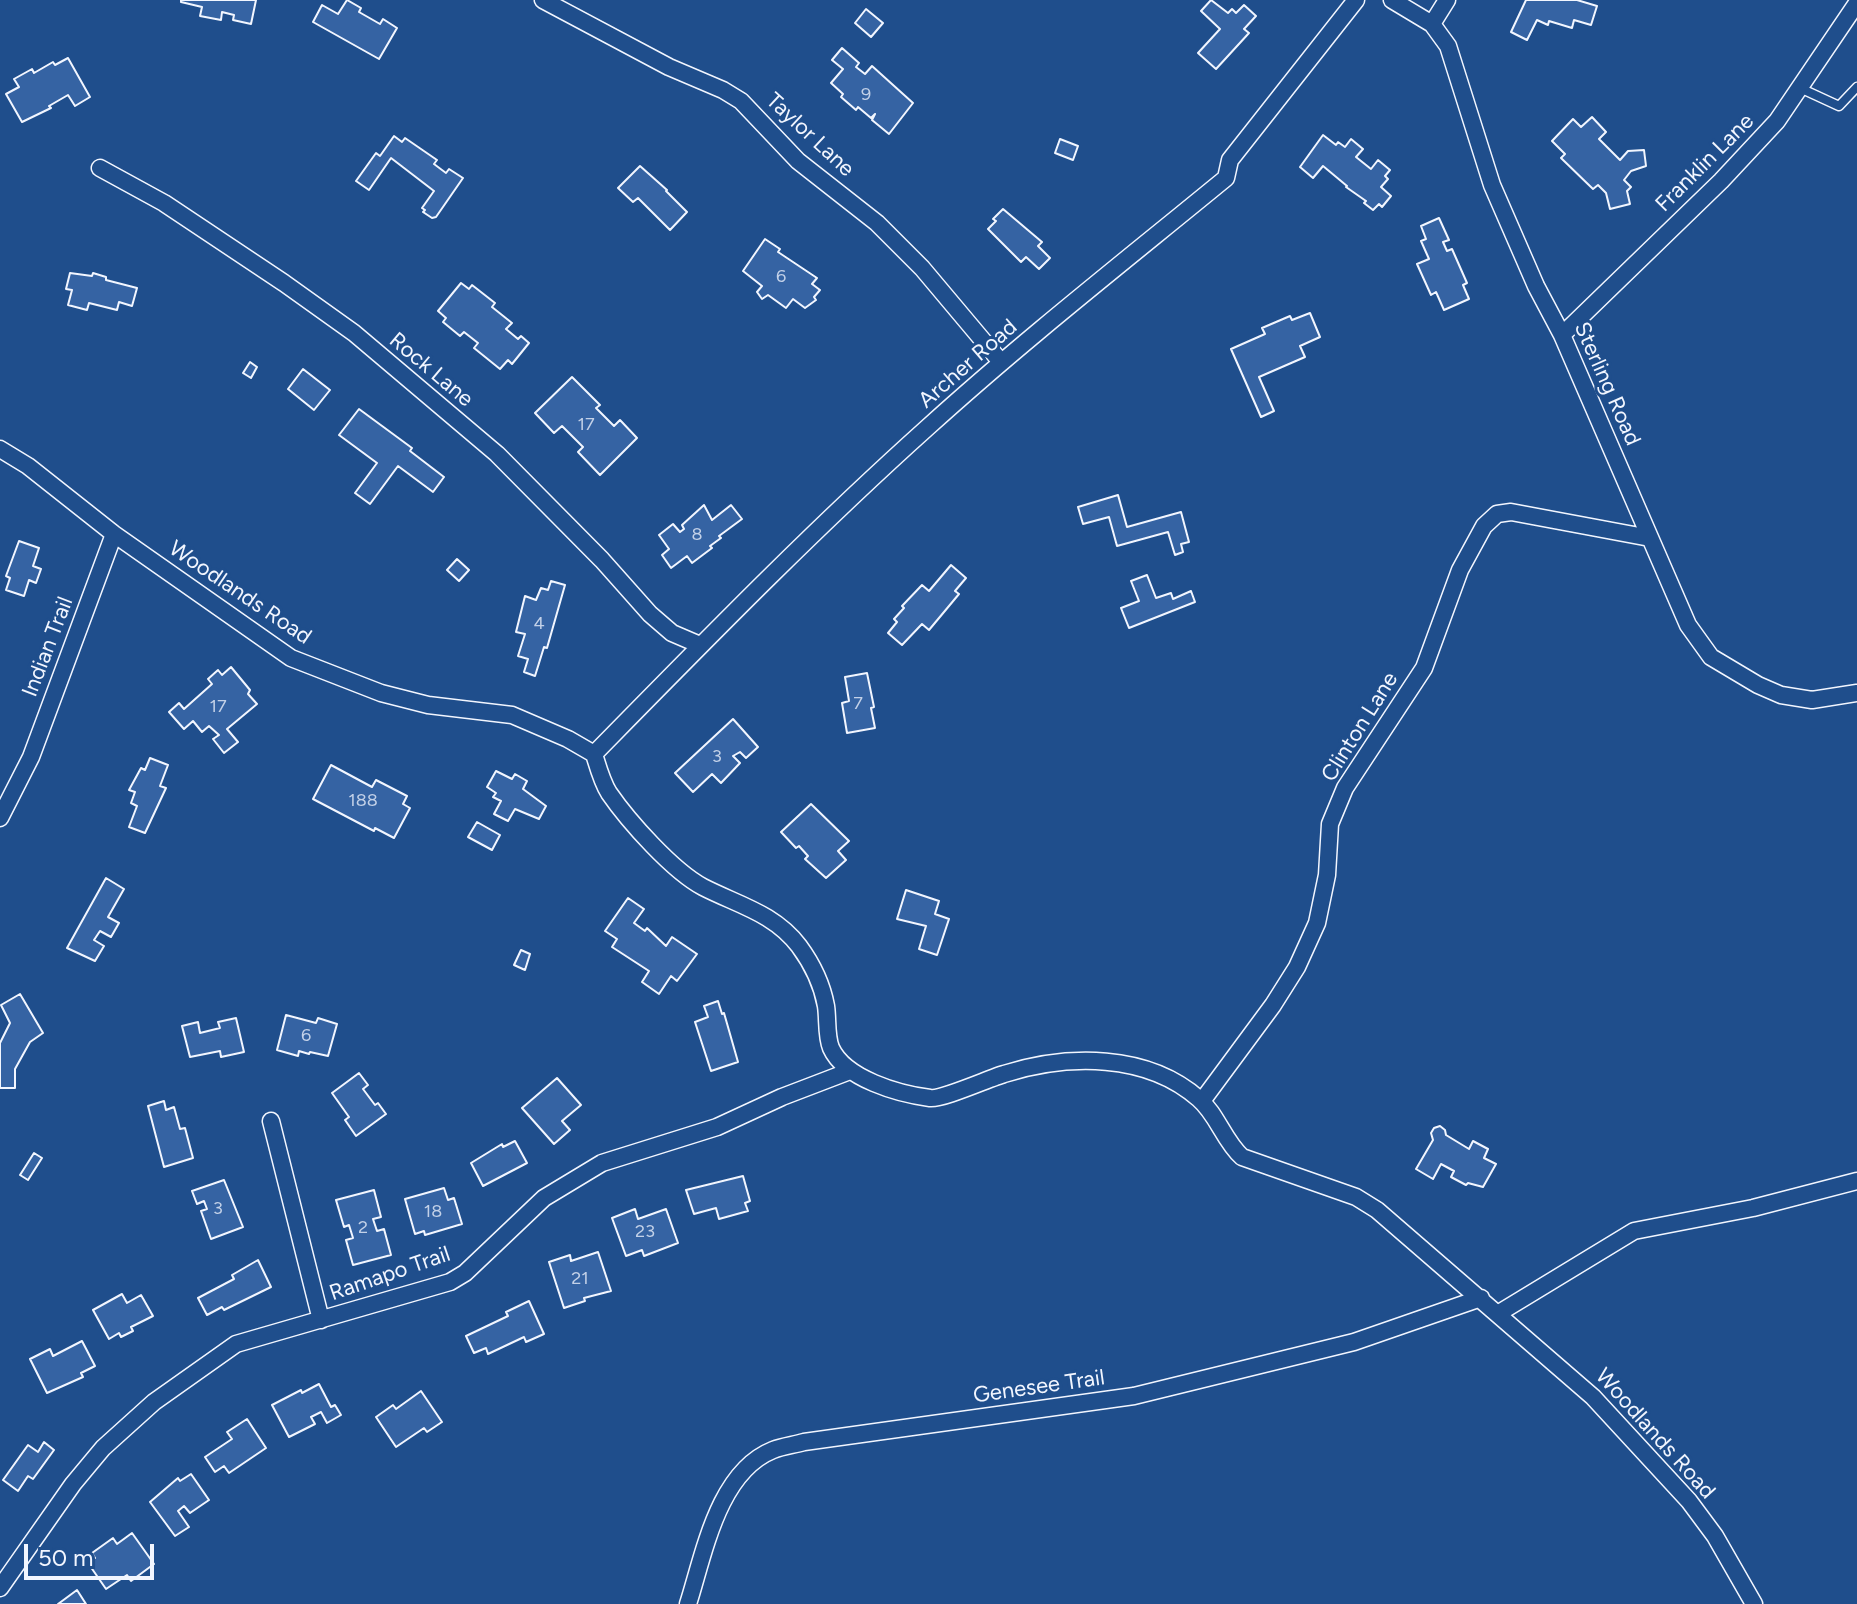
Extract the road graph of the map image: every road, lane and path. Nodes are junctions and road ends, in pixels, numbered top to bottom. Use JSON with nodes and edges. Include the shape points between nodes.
{"nodes":[{"id":1,"x":543,"y":0,"type":"edge"},
{"id":2,"x":1356,"y":0,"type":"edge"},
{"id":3,"x":1392,"y":0,"type":"edge"},
{"id":4,"x":1447,"y":0,"type":"edge"},
{"id":5,"x":1857,"y":3,"type":"edge"},
{"id":6,"x":1432,"y":24,"type":"junction"},
{"id":7,"x":1857,"y":87,"type":"edge"},
{"id":8,"x":1800,"y":88,"type":"junction"},
{"id":9,"x":100,"y":168,"type":"dead end"},
{"id":10,"x":1562,"y":335,"type":"junction"},
{"id":11,"x":1001,"y":362,"type":"junction"},
{"id":12,"x":0,"y":449,"type":"edge"},
{"id":13,"x":114,"y":534,"type":"junction"},
{"id":14,"x":1650,"y":538,"type":"junction"},
{"id":15,"x":700,"y":645,"type":"junction"},
{"id":16,"x":1857,"y":693,"type":"edge"},
{"id":17,"x":594,"y":754,"type":"junction"},
{"id":18,"x":0,"y":818,"type":"edge"},
{"id":19,"x":850,"y":1071,"type":"junction"},
{"id":20,"x":1202,"y":1101,"type":"junction"},
{"id":21,"x":271,"y":1121,"type":"dead end"},
{"id":22,"x":1857,"y":1181,"type":"edge"},
{"id":23,"x":1481,"y":1298,"type":"junction"},
{"id":24,"x":1499,"y":1313,"type":"junction"},
{"id":25,"x":321,"y":1320,"type":"junction"},
{"id":26,"x":0,"y":1588,"type":"edge"},
{"id":27,"x":688,"y":1604,"type":"edge"},
{"id":28,"x":1754,"y":1604,"type":"edge"}],
"edges":[{"from":1,"to":11,"type":"street","name":"Taylor Lane","via":[[741,101],[798,161],[877,223],[922,268]]},
{"from":2,"to":11,"type":"street","name":"Archer Road","via":[[1230,160],[1226,178]]},
{"from":3,"to":6,"type":"street","name":"Sterling Road"},
{"from":4,"to":6,"type":"street"},
{"from":5,"to":8,"type":"street","name":"Franklin Lane"},
{"from":6,"to":10,"type":"street","name":"Sterling Road","via":[[1448,46],[1492,185]]},
{"from":7,"to":8,"type":"lane","via":[[1839,106]]},
{"from":8,"to":10,"type":"street","name":"Franklin Lane","via":[[1721,181]]},
{"from":9,"to":15,"type":"street","name":"Rock Lane","via":[[164,203],[354,333],[497,454],[661,624]]},
{"from":10,"to":14,"type":"street","name":"Sterling Road"},
{"from":11,"to":15,"type":"street","name":"Archer Road"},
{"from":12,"to":13,"type":"street","name":"Woodlands Road"},
{"from":13,"to":17,"type":"street","name":"Woodlands Road","via":[[291,658],[404,699],[512,715]]},
{"from":13,"to":18,"type":"street","name":"Indian Trail","via":[[31,757]]},
{"from":14,"to":16,"type":"street","name":"Sterling Road","via":[[1688,625],[1711,657],[1781,695],[1812,700]]},
{"from":14,"to":20,"type":"street","name":"Clinton Lane","via":[[1511,512],[1497,514],[1484,526],[1460,570],[1424,668],[1345,788],[1330,824],[1317,923],[1297,967]]},
{"from":15,"to":17,"type":"street","name":"Archer Road"},
{"from":17,"to":19,"type":"street","via":[[607,791],[684,874],[775,921],[798,945],[820,979],[830,1046]]},
{"from":19,"to":20,"type":"street","name":"Woodlands Road","via":[[933,1099],[1019,1069],[1065,1062],[1120,1063],[1168,1076]]},
{"from":19,"to":25,"type":"street","name":"Ramapo Trail","via":[[717,1127],[602,1163],[544,1198],[450,1282]]},
{"from":20,"to":23,"type":"street","name":"Woodlands Road","via":[[1242,1157],[1356,1197]]},
{"from":21,"to":25,"type":"street"},
{"from":22,"to":24,"type":"street","via":[[1634,1231]]},
{"from":23,"to":24,"type":"street","name":"Woodlands Road"},
{"from":23,"to":27,"type":"street","name":"Genesee Trail","via":[[1354,1342],[1134,1396],[771,1451],[729,1488]]},
{"from":24,"to":28,"type":"street","name":"Woodlands Road","via":[[1593,1397],[1689,1501]]},
{"from":25,"to":26,"type":"street","name":"Ramapo Trail","via":[[236,1344],[127,1424],[73,1484]]}]}
